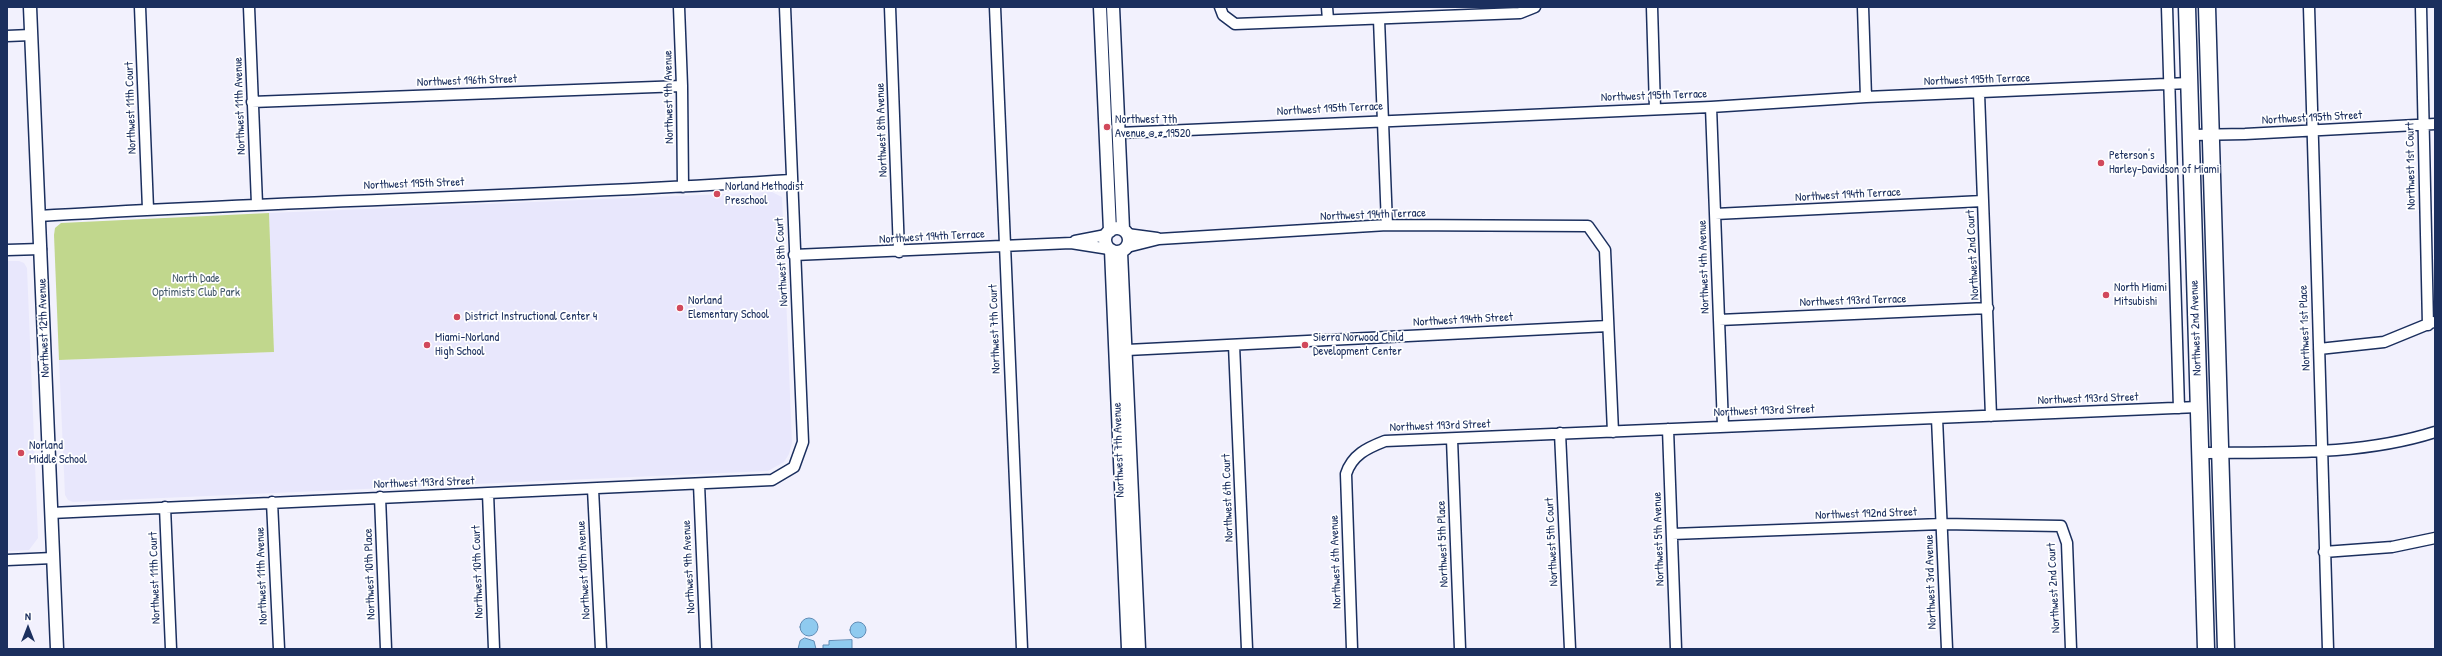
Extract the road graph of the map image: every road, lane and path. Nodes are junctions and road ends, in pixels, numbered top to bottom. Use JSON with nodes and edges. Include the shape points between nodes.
{"nodes":[{"id":1,"x":30,"y":7,"type":"edge"},
{"id":2,"x":140,"y":7,"type":"edge"},
{"id":3,"x":249,"y":7,"type":"edge"},
{"id":4,"x":679,"y":7,"type":"edge"},
{"id":5,"x":784,"y":7,"type":"edge"},
{"id":6,"x":890,"y":7,"type":"edge"},
{"id":7,"x":995,"y":7,"type":"edge"},
{"id":8,"x":1100,"y":7,"type":"edge"},
{"id":9,"x":1113,"y":7,"type":"edge"},
{"id":10,"x":1328,"y":7,"type":"edge"},
{"id":11,"x":1652,"y":7,"type":"edge"},
{"id":12,"x":1863,"y":7,"type":"edge"},
{"id":13,"x":2167,"y":7,"type":"edge"},
{"id":14,"x":2187,"y":7,"type":"edge"},
{"id":15,"x":2207,"y":7,"type":"edge"},
{"id":16,"x":2309,"y":7,"type":"edge"},
{"id":17,"x":2421,"y":7,"type":"edge"},
{"id":18,"x":1535,"y":8,"type":"edge"},
{"id":19,"x":1221,"y":11,"type":"edge"},
{"id":20,"x":1436,"y":12,"type":"edge"},
{"id":21,"x":1379,"y":19,"type":"junction"},
{"id":22,"x":1328,"y":20,"type":"junction"},
{"id":23,"x":30,"y":35,"type":"junction"},
{"id":24,"x":7,"y":36,"type":"edge"},
{"id":25,"x":2189,"y":83,"type":"junction"},
{"id":26,"x":2169,"y":84,"type":"junction"},
{"id":27,"x":682,"y":86,"type":"junction"},
{"id":28,"x":1979,"y":93,"type":"junction"},
{"id":29,"x":1866,"y":97,"type":"junction"},
{"id":30,"x":252,"y":102,"type":"junction"},
{"id":31,"x":1711,"y":107,"type":"junction"},
{"id":32,"x":1655,"y":109,"type":"junction"},
{"id":33,"x":1384,"y":120,"type":"junction"},
{"id":34,"x":2423,"y":124,"type":"junction"},
{"id":35,"x":2435,"y":124,"type":"edge"},
{"id":36,"x":2312,"y":131,"type":"junction"},
{"id":37,"x":1119,"y":133,"type":"junction"},
{"id":38,"x":2211,"y":134,"type":"junction"},
{"id":39,"x":2190,"y":135,"type":"junction"},
{"id":40,"x":791,"y":180,"type":"junction"},
{"id":41,"x":683,"y":187,"type":"junction"},
{"id":42,"x":1983,"y":201,"type":"junction"},
{"id":43,"x":257,"y":204,"type":"junction"},
{"id":44,"x":148,"y":209,"type":"junction"},
{"id":45,"x":1715,"y":214,"type":"junction"},
{"id":46,"x":39,"y":216,"type":"junction"},
{"id":47,"x":1387,"y":225,"type":"junction"},
{"id":48,"x":1125,"y":231,"type":"junction"},
{"id":49,"x":1108,"y":233,"type":"junction"},
{"id":50,"x":1159,"y":239,"type":"junction"},
{"id":51,"x":1071,"y":243,"type":"junction"},
{"id":52,"x":1005,"y":246,"type":"junction"},
{"id":53,"x":41,"y":249,"type":"junction"},
{"id":54,"x":1117,"y":249,"type":"junction"},
{"id":55,"x":7,"y":250,"type":"edge"},
{"id":56,"x":899,"y":252,"type":"junction"},
{"id":57,"x":795,"y":256,"type":"junction"},
{"id":58,"x":1988,"y":308,"type":"junction"},
{"id":59,"x":1719,"y":320,"type":"junction"},
{"id":60,"x":2432,"y":323,"type":"edge"},
{"id":61,"x":1608,"y":326,"type":"junction"},
{"id":62,"x":1234,"y":345,"type":"junction"},
{"id":63,"x":2319,"y":349,"type":"junction"},
{"id":64,"x":1127,"y":350,"type":"junction"},
{"id":65,"x":2198,"y":407,"type":"junction"},
{"id":66,"x":2179,"y":408,"type":"junction"},
{"id":67,"x":1991,"y":416,"type":"junction"},
{"id":68,"x":1937,"y":418,"type":"junction"},
{"id":69,"x":1723,"y":426,"type":"junction"},
{"id":70,"x":1668,"y":429,"type":"junction"},
{"id":71,"x":1613,"y":432,"type":"junction"},
{"id":72,"x":2435,"y":432,"type":"edge"},
{"id":73,"x":1560,"y":434,"type":"junction"},
{"id":74,"x":1452,"y":438,"type":"junction"},
{"id":75,"x":2322,"y":451,"type":"junction"},
{"id":76,"x":2199,"y":453,"type":"junction"},
{"id":77,"x":2221,"y":453,"type":"junction"},
{"id":78,"x":794,"y":467,"type":"joint"},
{"id":79,"x":1346,"y":474,"type":"joint"},
{"id":80,"x":699,"y":484,"type":"junction"},
{"id":81,"x":593,"y":489,"type":"junction"},
{"id":82,"x":488,"y":493,"type":"junction"},
{"id":83,"x":380,"y":497,"type":"junction"},
{"id":84,"x":272,"y":502,"type":"junction"},
{"id":85,"x":166,"y":507,"type":"junction"},
{"id":86,"x":52,"y":513,"type":"junction"},
{"id":87,"x":1942,"y":524,"type":"junction"},
{"id":88,"x":2061,"y":526,"type":"joint"},
{"id":89,"x":1672,"y":534,"type":"junction"},
{"id":90,"x":2435,"y":538,"type":"edge"},
{"id":91,"x":2324,"y":552,"type":"junction"},
{"id":92,"x":53,"y":558,"type":"junction"},
{"id":93,"x":7,"y":560,"type":"edge"},
{"id":94,"x":57,"y":649,"type":"edge"},
{"id":95,"x":171,"y":649,"type":"edge"},
{"id":96,"x":279,"y":649,"type":"edge"},
{"id":97,"x":386,"y":649,"type":"edge"},
{"id":98,"x":494,"y":649,"type":"edge"},
{"id":99,"x":601,"y":649,"type":"edge"},
{"id":100,"x":706,"y":649,"type":"edge"},
{"id":101,"x":1022,"y":649,"type":"edge"},
{"id":102,"x":1128,"y":649,"type":"edge"},
{"id":103,"x":1139,"y":649,"type":"edge"},
{"id":104,"x":1247,"y":649,"type":"edge"},
{"id":105,"x":1352,"y":649,"type":"edge"},
{"id":106,"x":1460,"y":649,"type":"edge"},
{"id":107,"x":1570,"y":649,"type":"edge"},
{"id":108,"x":1676,"y":649,"type":"edge"},
{"id":109,"x":1946,"y":649,"type":"edge"},
{"id":110,"x":2071,"y":649,"type":"edge"},
{"id":111,"x":2206,"y":649,"type":"edge"},
{"id":112,"x":2226,"y":649,"type":"edge"},
{"id":113,"x":2328,"y":649,"type":"edge"}],
"edges":[{"from":1,"to":23,"type":"street","name":"Northwest 12th Avenue"},
{"from":2,"to":44,"type":"street","name":"Northwest 11th Court"},
{"from":3,"to":30,"type":"street","name":"Northwest 11th Avenue"},
{"from":4,"to":27,"type":"street","name":"Northwest 9th Avenue"},
{"from":5,"to":40,"type":"street","name":"Northwest 8th Court"},
{"from":6,"to":56,"type":"street","name":"Northwest 8th Avenue"},
{"from":7,"to":52,"type":"street","name":"Northwest 7th Court"},
{"from":8,"to":49,"type":"street","name":"Northwest 7th Avenue"},
{"from":9,"to":37,"type":"street","name":"Northwest 7th Avenue"},
{"from":10,"to":22,"type":"street"},
{"from":11,"to":32,"type":"street"},
{"from":12,"to":29,"type":"street"},
{"from":13,"to":26,"type":"street"},
{"from":14,"to":25,"type":"main road","name":"Northwest 2nd Avenue"},
{"from":15,"to":38,"type":"main road","name":"Northwest 2nd Avenue"},
{"from":16,"to":36,"type":"street","name":"Northwest 1st Place"},
{"from":17,"to":34,"type":"street","name":"Northwest 1st Court"},
{"from":18,"to":20,"type":"street","via":[[1520,12]]},
{"from":19,"to":22,"type":"street","via":[[1235,24]]},
{"from":20,"to":21,"type":"street"},
{"from":21,"to":22,"type":"street"},
{"from":21,"to":33,"type":"street"},
{"from":23,"to":24,"type":"street"},
{"from":23,"to":46,"type":"street","name":"Northwest 12th Avenue"},
{"from":25,"to":26,"type":"street","name":"Northwest 195th Terrace"},
{"from":25,"to":39,"type":"main road","name":"Northwest 2nd Avenue"},
{"from":26,"to":28,"type":"street","name":"Northwest 195th Terrace"},
{"from":26,"to":66,"type":"street"},
{"from":27,"to":30,"type":"street","name":"Northwest 196th Street"},
{"from":27,"to":41,"type":"street","name":"Northwest 9th Avenue"},
{"from":28,"to":29,"type":"street","name":"Northwest 195th Terrace"},
{"from":28,"to":42,"type":"street","name":"Northwest 2nd Court"},
{"from":29,"to":31,"type":"street","name":"Northwest 195th Terrace"},
{"from":30,"to":43,"type":"street","name":"Northwest 11th Avenue"},
{"from":31,"to":32,"type":"street","name":"Northwest 195th Terrace"},
{"from":31,"to":45,"type":"street","name":"Northwest 4th Avenue"},
{"from":32,"to":33,"type":"street","name":"Northwest 195th Terrace"},
{"from":33,"to":37,"type":"street","name":"Northwest 195th Terrace"},
{"from":33,"to":47,"type":"street"},
{"from":34,"to":35,"type":"street","name":"Northwest 195th Street"},
{"from":34,"to":36,"type":"street","name":"Northwest 195th Street"},
{"from":34,"to":60,"type":"street","name":"Northwest 1st Court"},
{"from":36,"to":38,"type":"street","name":"Northwest 195th Street"},
{"from":36,"to":63,"type":"street","name":"Northwest 1st Place"},
{"from":37,"to":48,"type":"street","name":"Northwest 7th Avenue"},
{"from":38,"to":39,"type":"street","name":"Northwest 195th Street"},
{"from":38,"to":77,"type":"main road","name":"Northwest 2nd Avenue"},
{"from":39,"to":65,"type":"main road","name":"Northwest 2nd Avenue"},
{"from":40,"to":41,"type":"street","name":"Northwest 195th Street"},
{"from":40,"to":57,"type":"street","name":"Northwest 8th Court"},
{"from":41,"to":43,"type":"street","name":"Northwest 195th Street"},
{"from":42,"to":45,"type":"street","name":"Northwest 194th Terrace"},
{"from":42,"to":58,"type":"street","name":"Northwest 2nd Court"},
{"from":43,"to":44,"type":"street","name":"Northwest 195th Street"},
{"from":44,"to":46,"type":"street","name":"Northwest 195th Street"},
{"from":45,"to":59,"type":"street","name":"Northwest 4th Avenue"},
{"from":46,"to":53,"type":"street","name":"Northwest 12th Avenue"},
{"from":47,"to":50,"type":"street","name":"Northwest 194th Terrace"},
{"from":47,"to":61,"type":"street","name":"Northwest 194th Terrace","via":[[1588,226],[1605,250]]},
{"from":48,"to":49,"type":"street","via":[[1117,228]]},
{"from":48,"to":50,"type":"street","name":"Northwest 194th Terrace"},
{"from":48,"to":54,"type":"street","name":"Northwest 7th Avenue","via":[[1129,240]]},
{"from":49,"to":51,"type":"street","name":"Northwest 194th Terrace"},
{"from":49,"to":54,"type":"street","name":"Northwest 7th Avenue","via":[[1106,244]]},
{"from":50,"to":54,"type":"street","name":"Northwest 194th Terrace"},
{"from":51,"to":52,"type":"street","name":"Northwest 194th Terrace"},
{"from":51,"to":54,"type":"street","name":"Northwest 194th Terrace"},
{"from":52,"to":56,"type":"street","name":"Northwest 194th Terrace"},
{"from":52,"to":101,"type":"street","name":"Northwest 7th Court"},
{"from":53,"to":55,"type":"street"},
{"from":53,"to":86,"type":"street","name":"Northwest 12th Avenue"},
{"from":54,"to":64,"type":"street","name":"Northwest 7th Avenue"},
{"from":54,"to":102,"type":"street","name":"Northwest 7th Avenue"},
{"from":56,"to":57,"type":"street","name":"Northwest 194th Terrace"},
{"from":57,"to":78,"type":"street","name":"Northwest 8th Court","via":[[803,442]]},
{"from":58,"to":59,"type":"street","name":"Northwest 193rd Terrace"},
{"from":58,"to":67,"type":"street","name":"Northwest 2nd Court"},
{"from":59,"to":69,"type":"street","name":"Northwest 4th Avenue"},
{"from":60,"to":63,"type":"street","via":[[2384,342]]},
{"from":61,"to":62,"type":"street","name":"Northwest 194th Street"},
{"from":61,"to":71,"type":"street"},
{"from":62,"to":64,"type":"street","name":"Northwest 194th Street"},
{"from":62,"to":104,"type":"street","name":"Northwest 6th Court"},
{"from":63,"to":75,"type":"street","name":"Northwest 1st Place"},
{"from":64,"to":103,"type":"street","name":"Northwest 7th Avenue"},
{"from":65,"to":66,"type":"street","name":"Northwest 193rd Street"},
{"from":65,"to":76,"type":"main road","name":"Northwest 2nd Avenue"},
{"from":66,"to":67,"type":"street","name":"Northwest 193rd Street"},
{"from":67,"to":68,"type":"street","name":"Northwest 193rd Street"},
{"from":68,"to":69,"type":"street","name":"Northwest 193rd Street"},
{"from":68,"to":87,"type":"street","name":"Northwest 3rd Avenue"},
{"from":69,"to":70,"type":"street","name":"Northwest 193rd Street"},
{"from":70,"to":71,"type":"street","name":"Northwest 193rd Street"},
{"from":70,"to":89,"type":"street","name":"Northwest 5th Avenue"},
{"from":71,"to":73,"type":"street","name":"Northwest 193rd Street"},
{"from":72,"to":75,"type":"street","via":[[2406,442]]},
{"from":73,"to":74,"type":"street","name":"Northwest 193rd Street"},
{"from":73,"to":107,"type":"street","name":"Northwest 5th Court"},
{"from":74,"to":79,"type":"street","name":"Northwest 193rd Street","via":[[1385,441],[1364,450],[1349,465]]},
{"from":74,"to":106,"type":"street","name":"Northwest 5th Place"},
{"from":75,"to":77,"type":"street"},
{"from":75,"to":91,"type":"street","name":"Northwest 1st Place"},
{"from":76,"to":77,"type":"street"},
{"from":76,"to":111,"type":"main road","name":"Northwest 2nd Avenue"},
{"from":77,"to":112,"type":"main road","name":"Northwest 2nd Avenue"},
{"from":78,"to":80,"type":"street","name":"Northwest 193rd Street","via":[[772,480]]},
{"from":79,"to":105,"type":"street","name":"Northwest 6th Avenue"},
{"from":80,"to":81,"type":"street","name":"Northwest 193rd Street"},
{"from":80,"to":100,"type":"street","name":"Northwest 9th Avenue"},
{"from":81,"to":82,"type":"street","name":"Northwest 193rd Street"},
{"from":81,"to":99,"type":"street","name":"Northwest 10th Avenue"},
{"from":82,"to":83,"type":"street","name":"Northwest 193rd Street"},
{"from":82,"to":98,"type":"street","name":"Northwest 10th Court"},
{"from":83,"to":84,"type":"street","name":"Northwest 193rd Street"},
{"from":83,"to":97,"type":"street","name":"Northwest 10th Place"},
{"from":84,"to":85,"type":"street","name":"Northwest 193rd Street"},
{"from":84,"to":96,"type":"street","name":"Northwest 11th Avenue"},
{"from":85,"to":86,"type":"street","name":"Northwest 193rd Street"},
{"from":85,"to":95,"type":"street","name":"Northwest 11th Court"},
{"from":86,"to":92,"type":"street","name":"Northwest 12th Avenue"},
{"from":87,"to":88,"type":"street","name":"Northwest 192nd Street"},
{"from":87,"to":89,"type":"street","name":"Northwest 192nd Street"},
{"from":87,"to":109,"type":"street","name":"Northwest 3rd Avenue"},
{"from":88,"to":110,"type":"street","name":"Northwest 2nd Court","via":[[2067,543]]},
{"from":89,"to":108,"type":"street","name":"Northwest 5th Avenue"},
{"from":90,"to":91,"type":"street","via":[[2392,548]]},
{"from":91,"to":113,"type":"street","name":"Northwest 1st Place"},
{"from":92,"to":93,"type":"street"},
{"from":92,"to":94,"type":"street","name":"Northwest 12th Avenue"}]}
